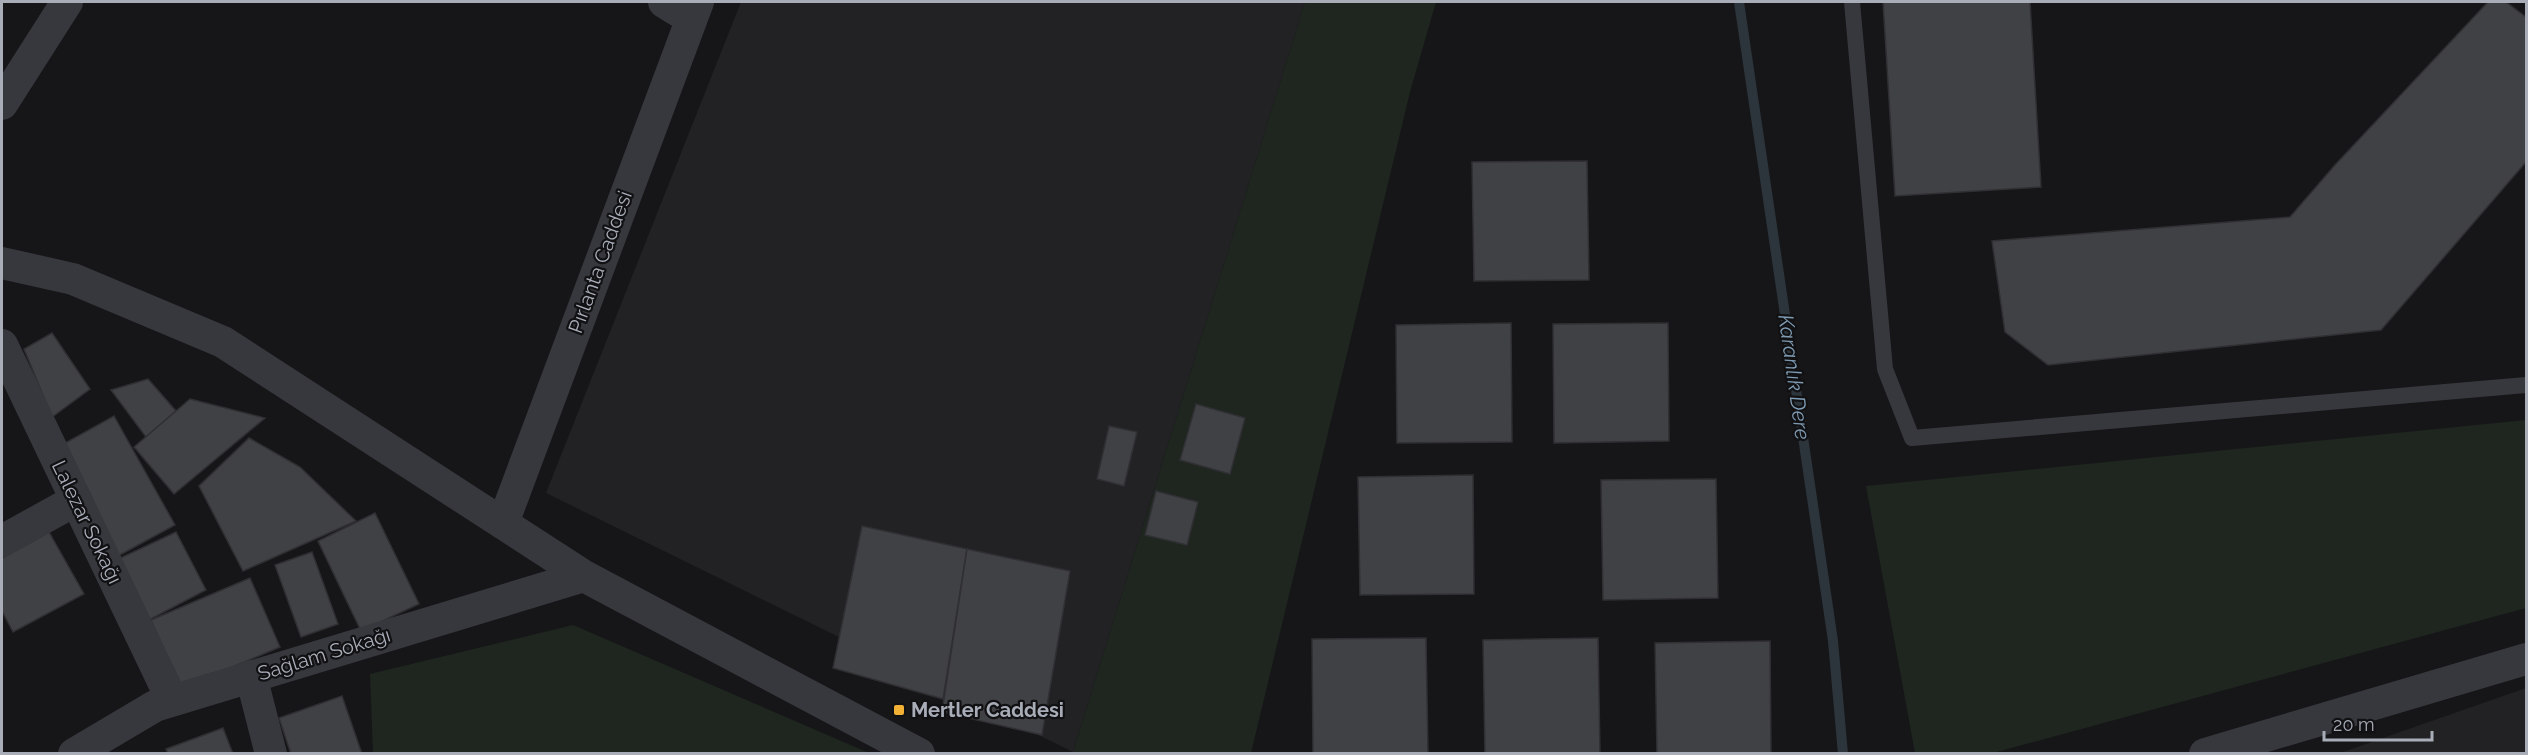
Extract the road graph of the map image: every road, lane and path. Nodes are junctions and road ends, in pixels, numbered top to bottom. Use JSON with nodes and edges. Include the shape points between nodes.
{"nodes":[{"id":1,"x":67,"y":2,"type":"edge"},
{"id":2,"x":664,"y":2,"type":"edge"},
{"id":3,"x":1852,"y":2,"type":"edge"},
{"id":4,"x":694,"y":10,"type":"edge"},
{"id":5,"x":2,"y":104,"type":"edge"},
{"id":6,"x":2,"y":263,"type":"edge"},
{"id":7,"x":2,"y":345,"type":"edge"},
{"id":8,"x":2526,"y":385,"type":"edge"},
{"id":9,"x":76,"y":500,"type":"junction"},
{"id":10,"x":503,"y":523,"type":"junction"},
{"id":11,"x":2,"y":541,"type":"edge"},
{"id":12,"x":584,"y":576,"type":"junction"},
{"id":13,"x":2526,"y":659,"type":"edge"},
{"id":14,"x":251,"y":676,"type":"junction"},
{"id":15,"x":172,"y":700,"type":"junction"},
{"id":16,"x":74,"y":753,"type":"edge"},
{"id":17,"x":271,"y":753,"type":"edge"},
{"id":18,"x":919,"y":753,"type":"edge"},
{"id":19,"x":2205,"y":753,"type":"edge"}],
"edges":[{"from":1,"to":5,"type":"street"},
{"from":2,"to":4,"type":"street"},
{"from":3,"to":8,"type":"lane","via":[[1886,369],[1912,438]]},
{"from":4,"to":10,"type":"street","name":"Pırlanta Caddesi"},
{"from":6,"to":10,"type":"street","via":[[73,279],[223,342]]},
{"from":7,"to":9,"type":"street","name":"Lalezar Sokağı"},
{"from":9,"to":11,"type":"street"},
{"from":9,"to":15,"type":"street","name":"Lalezar Sokağı"},
{"from":10,"to":12,"type":"street"},
{"from":12,"to":14,"type":"street","name":"Sağlam Sokağı"},
{"from":12,"to":18,"type":"street"},
{"from":13,"to":19,"type":"street"},
{"from":14,"to":15,"type":"street","name":"Sağlam Sokağı"},
{"from":14,"to":17,"type":"street"},
{"from":15,"to":16,"type":"street","name":"Sağlam Sokağı"}]}
